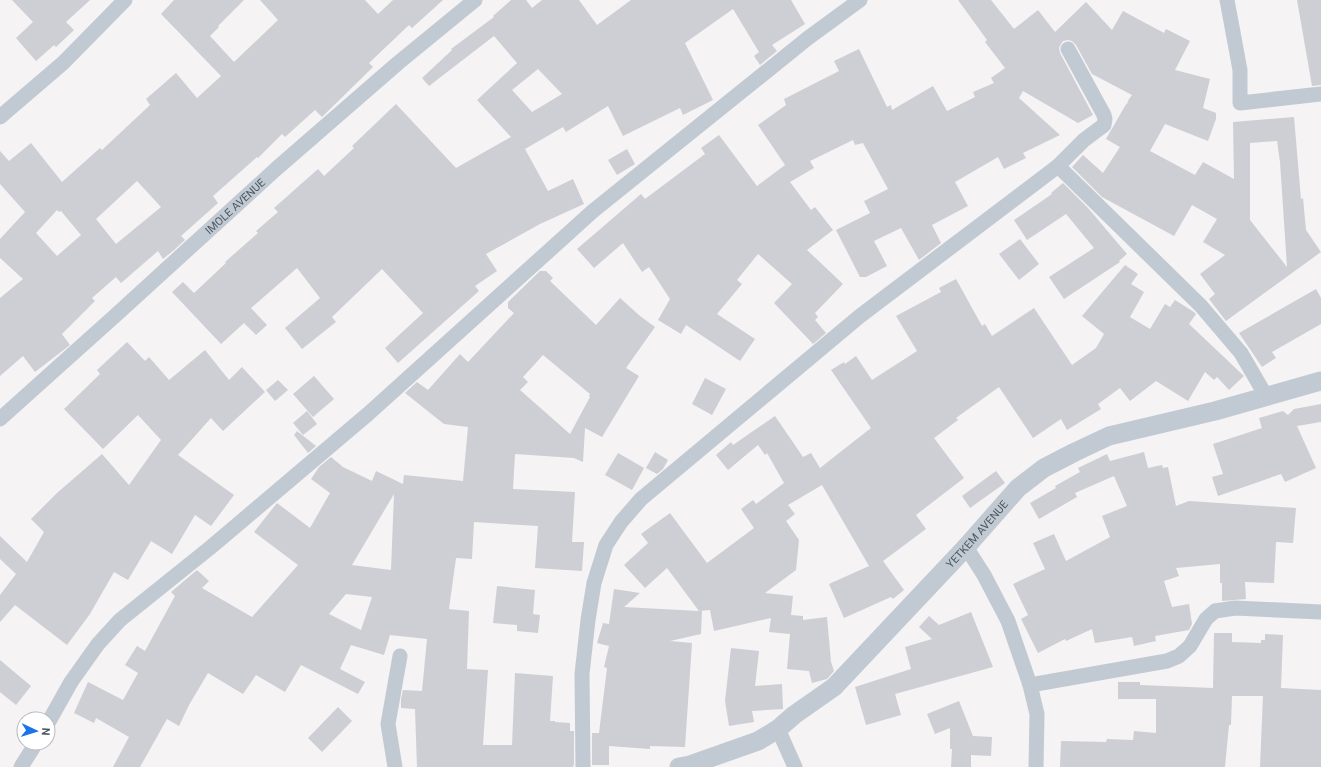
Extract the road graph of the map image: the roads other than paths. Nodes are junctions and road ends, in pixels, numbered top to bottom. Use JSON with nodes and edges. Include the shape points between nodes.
{"nodes":[{"id":1,"x":125,"y":0,"type":"edge"},
{"id":2,"x":475,"y":0,"type":"edge"},
{"id":3,"x":860,"y":0,"type":"edge"},
{"id":4,"x":1227,"y":0,"type":"edge"},
{"id":5,"x":1068,"y":49,"type":"dead end"},
{"id":6,"x":1321,"y":94,"type":"edge"},
{"id":7,"x":0,"y":117,"type":"edge"},
{"id":8,"x":1058,"y":166,"type":"junction"},
{"id":9,"x":1321,"y":381,"type":"edge"},
{"id":10,"x":1266,"y":396,"type":"junction"},
{"id":11,"x":0,"y":419,"type":"edge"},
{"id":12,"x":966,"y":547,"type":"junction"},
{"id":13,"x":1321,"y":612,"type":"edge"},
{"id":14,"x":400,"y":656,"type":"dead end"},
{"id":15,"x":1030,"y":685,"type":"junction"},
{"id":16,"x":55,"y":711,"type":"edge"},
{"id":17,"x":778,"y":729,"type":"junction"},
{"id":18,"x":31,"y":751,"type":"edge"},
{"id":19,"x":21,"y":767,"type":"edge"},
{"id":20,"x":394,"y":767,"type":"edge"},
{"id":21,"x":583,"y":767,"type":"edge"},
{"id":22,"x":679,"y":767,"type":"edge"},
{"id":23,"x":795,"y":767,"type":"edge"},
{"id":24,"x":1036,"y":767,"type":"edge"}],
"edges":[{"from":1,"to":7,"type":"street","via":[[63,63]]},
{"from":2,"to":11,"type":"street","name":"IMOLE AVENUE","via":[[276,169]]},
{"from":3,"to":16,"type":"street","via":[[808,38],[593,212],[368,414],[120,620],[98,644],[71,682]]},
{"from":4,"to":6,"type":"street","via":[[1240,70],[1240,103]]},
{"from":5,"to":8,"type":"street","via":[[1105,119],[1104,125],[1084,140]]},
{"from":8,"to":10,"type":"street","via":[[1201,306],[1241,353]]},
{"from":8,"to":21,"type":"street","via":[[860,316],[640,499],[621,522],[606,545],[594,583],[588,620],[582,674]]},
{"from":9,"to":10,"type":"street","name":"YETKEM AVENUE"},
{"from":10,"to":12,"type":"street","name":"YETKEM AVENUE","via":[[1109,436],[1075,452],[1044,468],[1018,488]]},
{"from":12,"to":15,"type":"street","via":[[1008,621]]},
{"from":12,"to":17,"type":"street","name":"YETKEM AVENUE","via":[[834,687]]},
{"from":13,"to":15,"type":"street","via":[[1236,608],[1215,611],[1206,619],[1190,646],[1179,656],[1167,661]]},
{"from":14,"to":20,"type":"street","via":[[388,724]]},
{"from":15,"to":24,"type":"street","via":[[1037,714]]},
{"from":17,"to":22,"type":"street","name":"YETKEM AVENUE","via":[[758,741]]},
{"from":17,"to":23,"type":"street"},
{"from":18,"to":19,"type":"street"}]}
